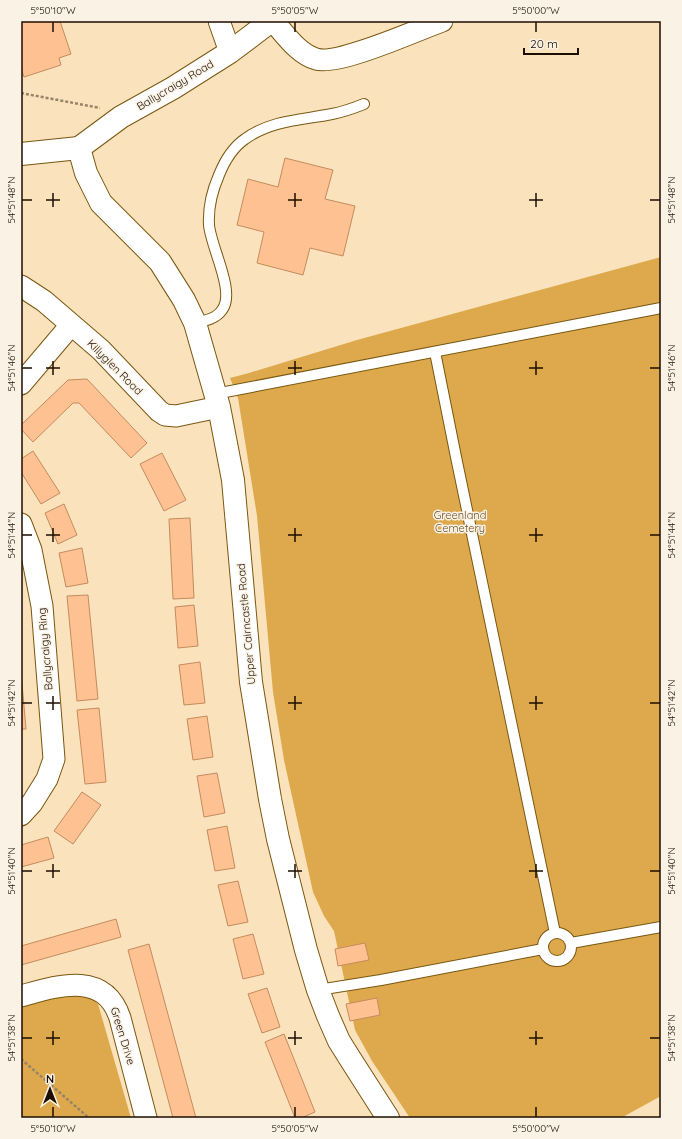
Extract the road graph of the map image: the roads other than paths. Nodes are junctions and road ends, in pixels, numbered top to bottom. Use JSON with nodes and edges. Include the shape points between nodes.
{"nodes":[{"id":1,"x":219,"y":21,"type":"edge"},
{"id":2,"x":272,"y":21,"type":"edge"},
{"id":3,"x":442,"y":21,"type":"edge"},
{"id":4,"x":230,"y":52,"type":"junction"},
{"id":5,"x":364,"y":104,"type":"dead end"},
{"id":6,"x":78,"y":148,"type":"junction"},
{"id":7,"x":21,"y":154,"type":"edge"},
{"id":8,"x":21,"y":286,"type":"edge"},
{"id":9,"x":661,"y":308,"type":"edge"},
{"id":10,"x":195,"y":324,"type":"junction"},
{"id":11,"x":71,"y":325,"type":"junction"},
{"id":12,"x":435,"y":352,"type":"junction"},
{"id":13,"x":21,"y":384,"type":"edge"},
{"id":14,"x":217,"y":401,"type":"junction"},
{"id":15,"x":21,"y":524,"type":"edge"},
{"id":16,"x":21,"y":815,"type":"edge"},
{"id":17,"x":661,"y":927,"type":"edge"},
{"id":18,"x":555,"y":933,"type":"junction"},
{"id":19,"x":571,"y":943,"type":"junction"},
{"id":20,"x":543,"y":949,"type":"junction"},
{"id":21,"x":318,"y":990,"type":"junction"},
{"id":22,"x":21,"y":996,"type":"edge"},
{"id":23,"x":146,"y":1118,"type":"edge"},
{"id":24,"x":388,"y":1118,"type":"edge"}],
"edges":[{"from":1,"to":4,"type":"street"},
{"from":2,"to":3,"type":"street","via":[[308,56],[324,61],[372,48]]},
{"from":2,"to":4,"type":"street","name":"Ballycraigy Road"},
{"from":4,"to":6,"type":"street","name":"Ballycraigy Road","via":[[121,117]]},
{"from":5,"to":10,"type":"lane","via":[[341,112],[267,127],[246,138],[230,152],[217,179],[209,213],[211,237],[225,281],[225,303],[215,316]]},
{"from":6,"to":7,"type":"street"},
{"from":6,"to":10,"type":"street","name":"Upper Cairncastle Road","via":[[86,173],[101,203],[160,262],[184,300]]},
{"from":8,"to":11,"type":"street","name":"Killyglen Road","via":[[44,301]]},
{"from":9,"to":12,"type":"lane"},
{"from":10,"to":14,"type":"street","name":"Upper Cairncastle Road"},
{"from":11,"to":13,"type":"street"},
{"from":11,"to":14,"type":"street","name":"Killyglen Road","via":[[101,350],[162,413],[176,416]]},
{"from":12,"to":14,"type":"lane"},
{"from":12,"to":18,"type":"lane"},
{"from":14,"to":21,"type":"street","name":"Upper Cairncastle Road","via":[[233,480],[251,682],[270,799]]},
{"from":15,"to":16,"type":"street","name":"Ballycraigy Ring","via":[[31,550],[42,606],[54,759],[47,780]]},
{"from":17,"to":19,"type":"lane"},
{"from":18,"to":19,"type":"lane","via":[[566,936]]},
{"from":18,"to":20,"type":"lane","via":[[547,937]]},
{"from":19,"to":20,"type":"lane","via":[[568,956],[559,961],[547,957]]},
{"from":20,"to":21,"type":"lane"},
{"from":21,"to":24,"type":"street","name":"Upper Cairncastle Road","via":[[339,1041]]},
{"from":22,"to":23,"type":"street","name":"Green Drive","via":[[75,985],[92,988],[110,998],[120,1018]]}]}
